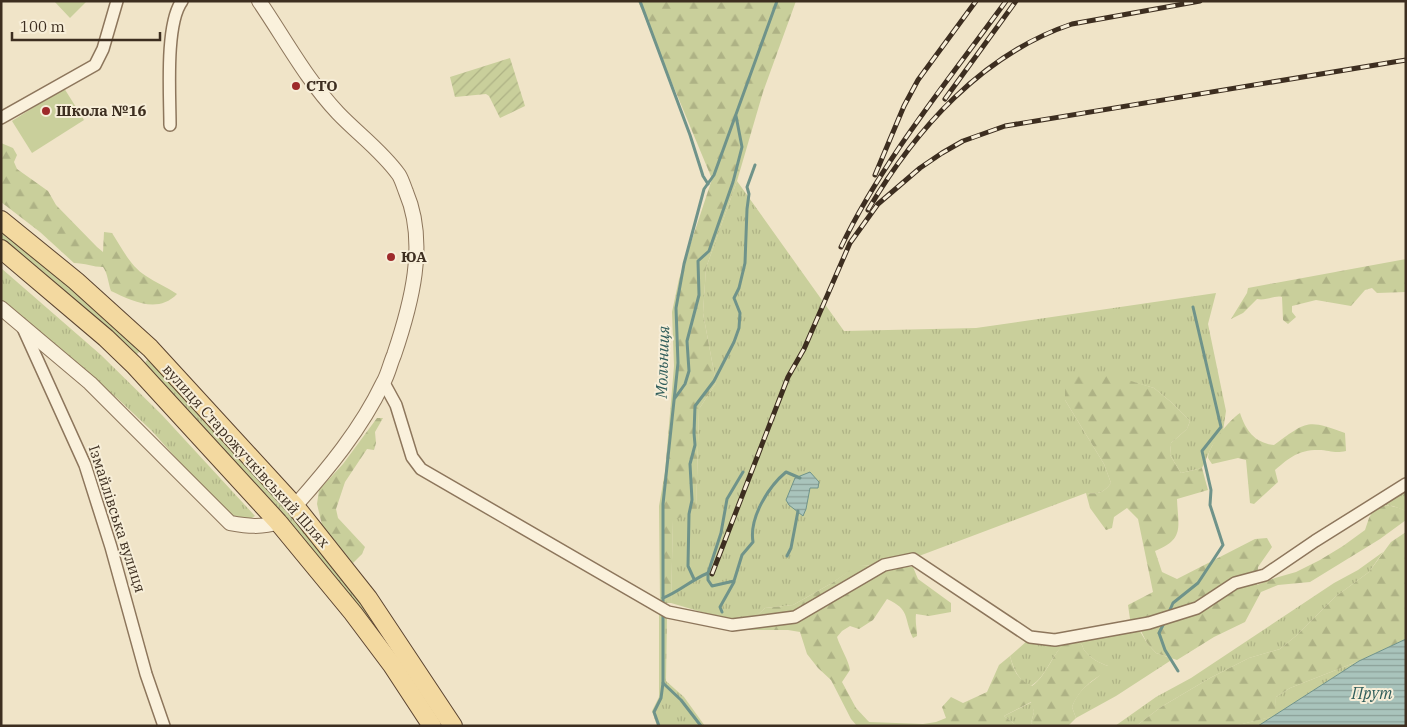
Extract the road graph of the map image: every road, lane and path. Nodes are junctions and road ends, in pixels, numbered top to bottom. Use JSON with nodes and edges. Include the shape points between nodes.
{"nodes":[{"id":1,"x":117,"y":1,"type":"edge"},
{"id":2,"x":182,"y":1,"type":"edge"},
{"id":3,"x":259,"y":1,"type":"edge"},
{"id":4,"x":1,"y":118,"type":"edge"},
{"id":5,"x":170,"y":125,"type":"dead end"},
{"id":6,"x":1,"y":220,"type":"edge"},
{"id":7,"x":1,"y":249,"type":"edge"},
{"id":8,"x":1,"y":308,"type":"edge"},
{"id":9,"x":22,"y":326,"type":"junction"},
{"id":10,"x":150,"y":348,"type":"junction"},
{"id":11,"x":134,"y":365,"type":"junction"},
{"id":12,"x":384,"y":383,"type":"junction"},
{"id":13,"x":1406,"y":484,"type":"edge"},
{"id":14,"x":294,"y":506,"type":"junction"},
{"id":15,"x":278,"y":522,"type":"junction"},
{"id":16,"x":408,"y":655,"type":"junction"},
{"id":17,"x":392,"y":665,"type":"junction"},
{"id":18,"x":164,"y":726,"type":"edge"},
{"id":19,"x":432,"y":726,"type":"edge"},
{"id":20,"x":453,"y":726,"type":"edge"}],
"edges":[{"from":1,"to":4,"type":"street","via":[[103,49],[95,64]]},
{"from":2,"to":5,"type":"street","via":[[173,21]]},
{"from":3,"to":12,"type":"street","via":[[304,72],[399,176],[410,200],[416,221],[416,269],[404,325]]},
{"from":6,"to":10,"type":"main road","name":"вулиця Старожучківський Шлях","via":[[76,281]]},
{"from":7,"to":11,"type":"main road","name":"вулиця Старожучківський Шлях","via":[[100,332]]},
{"from":8,"to":9,"type":"street","name":"Ізмайлівська вулиця"},
{"from":9,"to":15,"type":"street","via":[[90,383],[230,523],[251,526]]},
{"from":9,"to":18,"type":"street","name":"Ізмайлівська вулиця","via":[[85,465]]},
{"from":10,"to":11,"type":"main road"},
{"from":10,"to":14,"type":"main road","name":"вулиця Старожучківський Шлях"},
{"from":11,"to":15,"type":"main road","name":"вулиця Старожучківський Шлях"},
{"from":12,"to":13,"type":"street","via":[[396,406],[412,457],[421,469],[668,612],[732,625],[795,617],[884,565],[912,559],[1030,637],[1055,640],[1148,623],[1197,608],[1235,583],[1265,575]]},
{"from":12,"to":14,"type":"street","via":[[355,432]]},
{"from":14,"to":16,"type":"main road","name":"вулиця Старожучківський Шлях","via":[[368,598]]},
{"from":15,"to":17,"type":"main road","name":"вулиця Старожучківський Шлях"},
{"from":16,"to":17,"type":"main road"},
{"from":16,"to":20,"type":"main road","name":"вулиця Старожучківський Шлях"},
{"from":17,"to":19,"type":"main road","name":"вулиця Старожучківський Шлях"}]}
